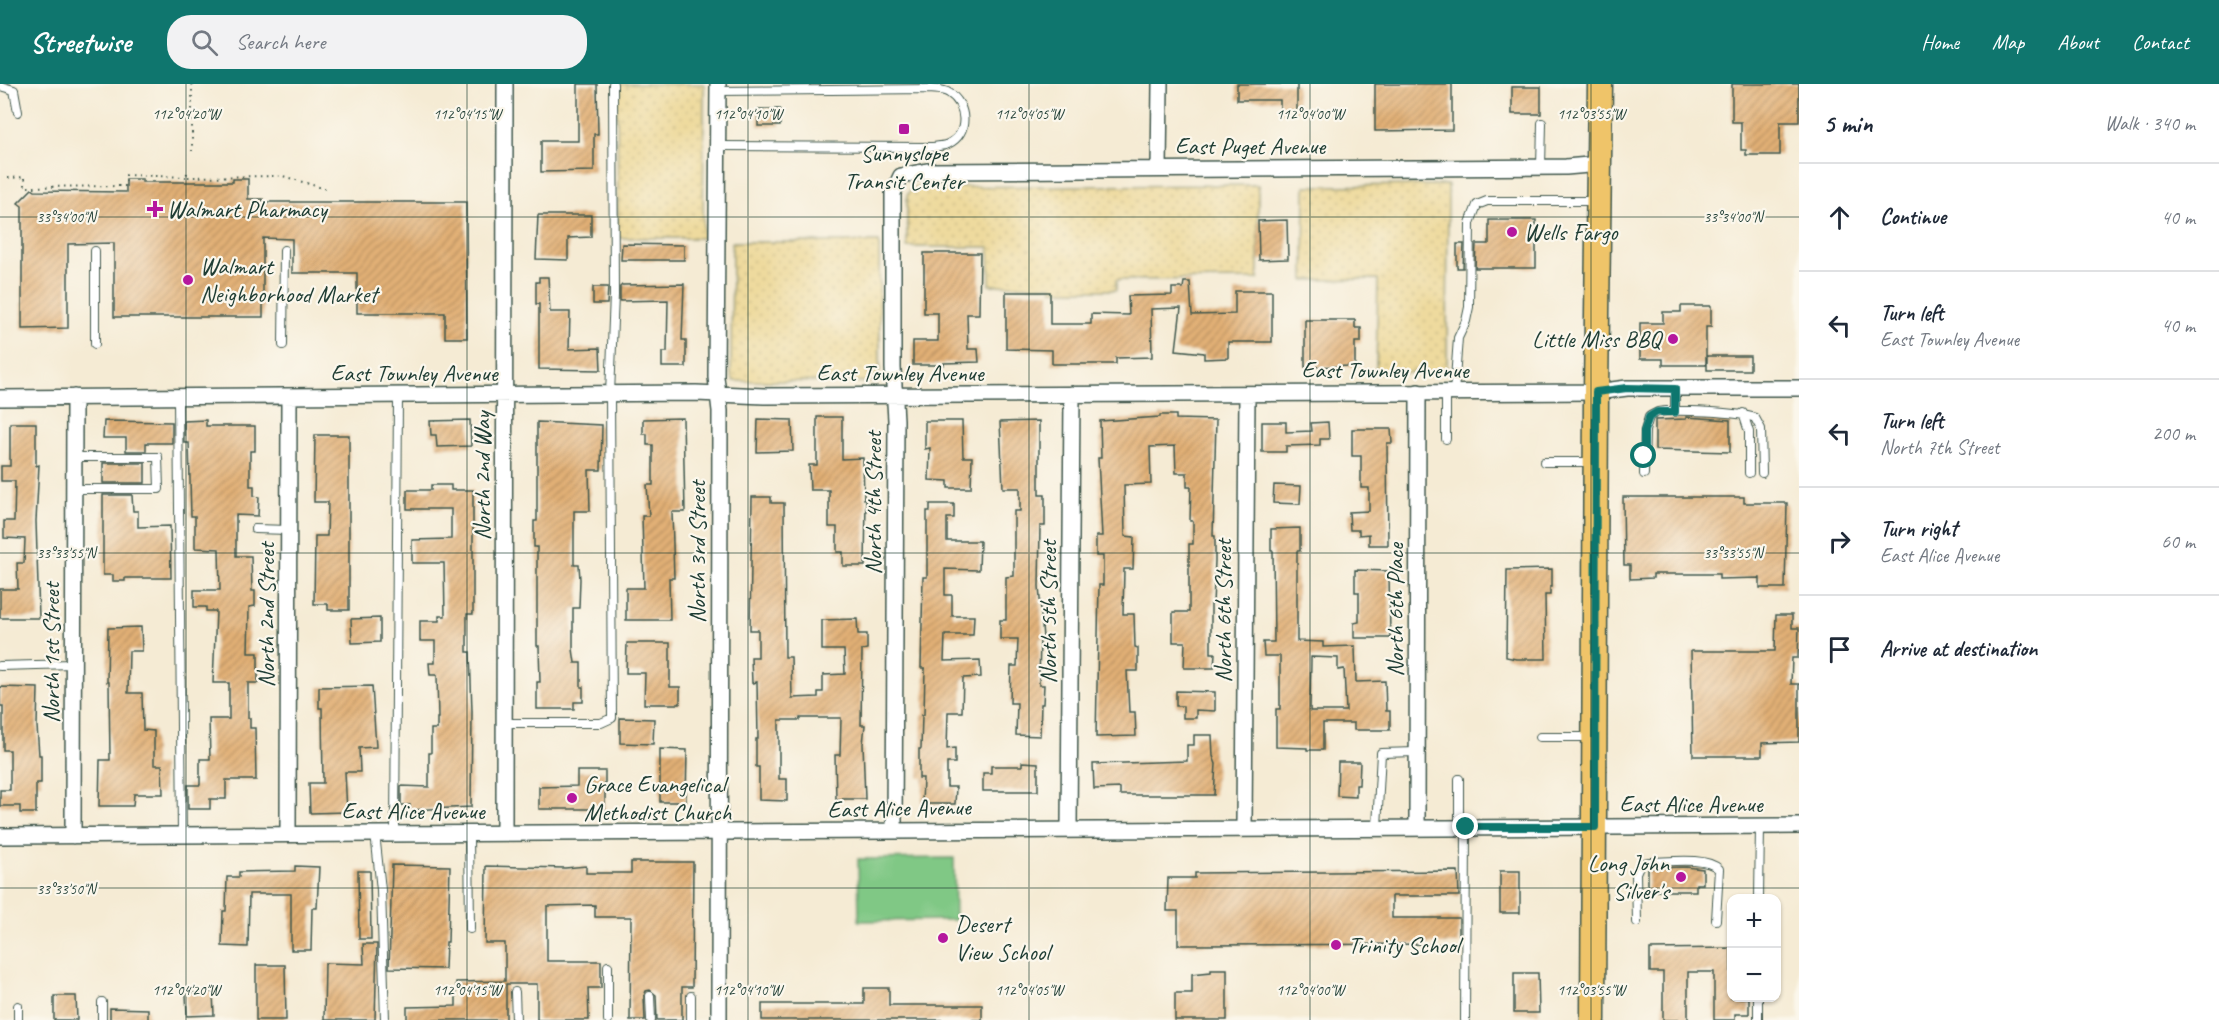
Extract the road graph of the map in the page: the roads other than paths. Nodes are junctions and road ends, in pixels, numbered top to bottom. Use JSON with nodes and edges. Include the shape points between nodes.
{"nodes":[{"id":1,"x":505,"y":84,"type":"edge"},
{"id":2,"x":613,"y":84,"type":"edge"},
{"id":3,"x":1160,"y":84,"type":"edge"},
{"id":4,"x":1600,"y":84,"type":"edge"},
{"id":5,"x":0,"y":86,"type":"edge"},
{"id":6,"x":718,"y":88,"type":"edge"},
{"id":7,"x":18,"y":112,"type":"dead end"},
{"id":8,"x":1542,"y":123,"type":"dead end"},
{"id":9,"x":717,"y":146,"type":"junction"},
{"id":10,"x":1600,"y":164,"type":"junction"},
{"id":11,"x":1541,"y":167,"type":"junction"},
{"id":12,"x":1159,"y":169,"type":"junction"},
{"id":13,"x":901,"y":176,"type":"joint"},
{"id":14,"x":1600,"y":201,"type":"junction"},
{"id":15,"x":284,"y":250,"type":"dead end"},
{"id":16,"x":95,"y":251,"type":"dead end"},
{"id":17,"x":95,"y":344,"type":"dead end"},
{"id":18,"x":283,"y":345,"type":"dead end"},
{"id":19,"x":1799,"y":388,"type":"edge"},
{"id":20,"x":1675,"y":389,"type":"junction"},
{"id":21,"x":1418,"y":392,"type":"junction"},
{"id":22,"x":1596,"y":392,"type":"junction"},
{"id":23,"x":1450,"y":393,"type":"junction"},
{"id":24,"x":610,"y":394,"type":"junction"},
{"id":25,"x":1071,"y":394,"type":"junction"},
{"id":26,"x":1247,"y":394,"type":"junction"},
{"id":27,"x":505,"y":395,"type":"junction"},
{"id":28,"x":718,"y":395,"type":"junction"},
{"id":29,"x":289,"y":396,"type":"junction"},
{"id":30,"x":398,"y":396,"type":"junction"},
{"id":31,"x":895,"y":396,"type":"junction"},
{"id":32,"x":74,"y":397,"type":"junction"},
{"id":33,"x":178,"y":397,"type":"junction"},
{"id":34,"x":0,"y":398,"type":"edge"},
{"id":35,"x":1675,"y":412,"type":"junction"},
{"id":36,"x":1743,"y":413,"type":"junction"},
{"id":37,"x":1446,"y":439,"type":"dead end"},
{"id":38,"x":74,"y":457,"type":"junction"},
{"id":39,"x":1544,"y":462,"type":"dead end"},
{"id":40,"x":1596,"y":462,"type":"junction"},
{"id":41,"x":1749,"y":473,"type":"dead end"},
{"id":42,"x":1762,"y":473,"type":"dead end"},
{"id":43,"x":1644,"y":474,"type":"dead end"},
{"id":44,"x":74,"y":489,"type":"junction"},
{"id":45,"x":255,"y":529,"type":"dead end"},
{"id":46,"x":289,"y":530,"type":"junction"},
{"id":47,"x":74,"y":664,"type":"junction"},
{"id":48,"x":0,"y":666,"type":"edge"},
{"id":49,"x":503,"y":723,"type":"junction"},
{"id":50,"x":1540,"y":737,"type":"dead end"},
{"id":51,"x":1595,"y":737,"type":"junction"},
{"id":52,"x":1417,"y":752,"type":"junction"},
{"id":53,"x":1459,"y":779,"type":"dead end"},
{"id":54,"x":1760,"y":826,"type":"junction"},
{"id":55,"x":1799,"y":826,"type":"edge"},
{"id":56,"x":1377,"y":827,"type":"junction"},
{"id":57,"x":1417,"y":827,"type":"junction"},
{"id":58,"x":1462,"y":827,"type":"junction"},
{"id":59,"x":1595,"y":827,"type":"junction"},
{"id":60,"x":1244,"y":828,"type":"junction"},
{"id":61,"x":1069,"y":829,"type":"junction"},
{"id":62,"x":894,"y":831,"type":"junction"},
{"id":63,"x":504,"y":832,"type":"junction"},
{"id":64,"x":718,"y":832,"type":"junction"},
{"id":65,"x":375,"y":833,"type":"junction"},
{"id":66,"x":395,"y":833,"type":"junction"},
{"id":67,"x":469,"y":833,"type":"junction"},
{"id":68,"x":288,"y":834,"type":"junction"},
{"id":69,"x":182,"y":835,"type":"junction"},
{"id":70,"x":0,"y":836,"type":"edge"},
{"id":71,"x":73,"y":836,"type":"junction"},
{"id":72,"x":1759,"y":894,"type":"edge"},
{"id":73,"x":1716,"y":920,"type":"dead end"},
{"id":74,"x":1637,"y":922,"type":"dead end"},
{"id":75,"x":470,"y":929,"type":"dead end"},
{"id":76,"x":608,"y":966,"type":"dead end"},
{"id":77,"x":515,"y":992,"type":"dead end"},
{"id":78,"x":650,"y":996,"type":"dead end"},
{"id":79,"x":691,"y":996,"type":"dead end"},
{"id":80,"x":102,"y":1002,"type":"dead end"},
{"id":81,"x":1758,"y":1002,"type":"edge"},
{"id":82,"x":18,"y":1006,"type":"dead end"},
{"id":83,"x":18,"y":1020,"type":"edge"},
{"id":84,"x":102,"y":1020,"type":"edge"},
{"id":85,"x":385,"y":1020,"type":"edge"},
{"id":86,"x":516,"y":1020,"type":"edge"},
{"id":87,"x":608,"y":1020,"type":"edge"},
{"id":88,"x":651,"y":1020,"type":"edge"},
{"id":89,"x":691,"y":1020,"type":"edge"},
{"id":90,"x":719,"y":1020,"type":"edge"},
{"id":91,"x":1465,"y":1020,"type":"edge"},
{"id":92,"x":1593,"y":1020,"type":"edge"},
{"id":93,"x":1758,"y":1020,"type":"edge"}],
"edges":[{"from":1,"to":27,"type":"street","name":"North 2nd Way"},
{"from":2,"to":24,"type":"lane","via":[[614,295]]},
{"from":3,"to":12,"type":"street"},
{"from":4,"to":10,"type":"main road"},
{"from":5,"to":7,"type":"lane","via":[[14,90]]},
{"from":6,"to":9,"type":"street","name":"North 3rd Street"},
{"from":6,"to":9,"type":"lane","via":[[938,90],[959,101],[964,117],[960,133],[948,144],[933,147]]},
{"from":8,"to":11,"type":"lane"},
{"from":9,"to":28,"type":"street","name":"North 3rd Street"},
{"from":10,"to":11,"type":"street","name":"East Puget Avenue"},
{"from":10,"to":14,"type":"main road"},
{"from":11,"to":12,"type":"street","name":"East Puget Avenue"},
{"from":12,"to":13,"type":"street","name":"East Puget Avenue","via":[[927,171]]},
{"from":13,"to":31,"type":"street","name":"North 4th Street","via":[[893,193]]},
{"from":14,"to":22,"type":"main road"},
{"from":14,"to":23,"type":"lane","via":[[1487,201],[1477,205],[1470,223],[1469,307],[1458,338]]},
{"from":15,"to":18,"type":"lane"},
{"from":16,"to":17,"type":"lane"},
{"from":19,"to":20,"type":"street","name":"East Townley Avenue"},
{"from":20,"to":22,"type":"street","name":"East Townley Avenue"},
{"from":20,"to":35,"type":"lane"},
{"from":21,"to":23,"type":"street","name":"East Townley Avenue"},
{"from":21,"to":26,"type":"street","name":"East Townley Avenue"},
{"from":21,"to":52,"type":"street","name":"North 6th Place"},
{"from":22,"to":23,"type":"street","name":"East Townley Avenue"},
{"from":22,"to":40,"type":"main road"},
{"from":23,"to":37,"type":"lane"},
{"from":24,"to":27,"type":"street","name":"East Townley Avenue"},
{"from":24,"to":28,"type":"street","name":"East Townley Avenue"},
{"from":24,"to":49,"type":"lane","via":[[612,718],[601,723]]},
{"from":25,"to":26,"type":"street","name":"East Townley Avenue"},
{"from":25,"to":31,"type":"street","name":"East Townley Avenue"},
{"from":25,"to":61,"type":"street","name":"North 5th Street"},
{"from":26,"to":60,"type":"street","name":"North 6th Street"},
{"from":27,"to":30,"type":"street","name":"East Townley Avenue"},
{"from":27,"to":49,"type":"street","name":"North 2nd Way"},
{"from":28,"to":31,"type":"street","name":"East Townley Avenue"},
{"from":28,"to":64,"type":"street","name":"North 3rd Street"},
{"from":29,"to":30,"type":"street","name":"East Townley Avenue"},
{"from":29,"to":33,"type":"street","name":"East Townley Avenue"},
{"from":29,"to":46,"type":"street","name":"North 2nd Street"},
{"from":30,"to":66,"type":"lane"},
{"from":31,"to":62,"type":"street","name":"North 4th Street"},
{"from":32,"to":33,"type":"street","name":"East Townley Avenue"},
{"from":32,"to":34,"type":"street","name":"East Townley Avenue"},
{"from":32,"to":38,"type":"street","name":"North 1st Street"},
{"from":33,"to":69,"type":"lane"},
{"from":35,"to":36,"type":"lane"},
{"from":35,"to":43,"type":"lane","via":[[1657,412],[1649,417],[1644,431]]},
{"from":36,"to":41,"type":"lane","via":[[1749,432]]},
{"from":36,"to":42,"type":"lane","via":[[1755,418],[1761,429]]},
{"from":38,"to":44,"type":"street","name":"North 1st Street"},
{"from":38,"to":44,"type":"lane","via":[[158,457],[159,489]]},
{"from":39,"to":40,"type":"lane"},
{"from":40,"to":51,"type":"main road"},
{"from":44,"to":47,"type":"street","name":"North 1st Street"},
{"from":45,"to":46,"type":"lane"},
{"from":46,"to":68,"type":"street","name":"North 2nd Street"},
{"from":47,"to":48,"type":"lane"},
{"from":47,"to":71,"type":"street","name":"North 1st Street"},
{"from":49,"to":63,"type":"street","name":"North 2nd Way"},
{"from":50,"to":51,"type":"lane"},
{"from":51,"to":59,"type":"main road"},
{"from":52,"to":56,"type":"lane","via":[[1381,753]]},
{"from":52,"to":57,"type":"street","name":"North 6th Place"},
{"from":53,"to":58,"type":"lane"},
{"from":54,"to":55,"type":"street","name":"East Alice Avenue"},
{"from":54,"to":59,"type":"street","name":"East Alice Avenue"},
{"from":54,"to":72,"type":"lane"},
{"from":56,"to":57,"type":"street","name":"East Alice Avenue"},
{"from":56,"to":60,"type":"street","name":"East Alice Avenue"},
{"from":57,"to":58,"type":"street","name":"East Alice Avenue"},
{"from":58,"to":59,"type":"street","name":"East Alice Avenue"},
{"from":58,"to":91,"type":"lane"},
{"from":59,"to":92,"type":"main road"},
{"from":60,"to":61,"type":"street","name":"East Alice Avenue"},
{"from":61,"to":62,"type":"street","name":"East Alice Avenue"},
{"from":62,"to":64,"type":"street","name":"East Alice Avenue"},
{"from":63,"to":64,"type":"street","name":"East Alice Avenue"},
{"from":63,"to":67,"type":"street","name":"East Alice Avenue"},
{"from":64,"to":90,"type":"street","name":"North 3rd Street"},
{"from":65,"to":66,"type":"street","name":"East Alice Avenue"},
{"from":65,"to":68,"type":"street","name":"East Alice Avenue"},
{"from":65,"to":85,"type":"lane"},
{"from":66,"to":67,"type":"street","name":"East Alice Avenue"},
{"from":67,"to":75,"type":"lane"},
{"from":68,"to":69,"type":"street","name":"East Alice Avenue"},
{"from":69,"to":71,"type":"street","name":"East Alice Avenue"},
{"from":70,"to":71,"type":"street","name":"East Alice Avenue"},
{"from":73,"to":74,"type":"lane","via":[[1719,870],[1714,865],[1648,862],[1640,864],[1636,873]]},
{"from":76,"to":87,"type":"lane"},
{"from":77,"to":86,"type":"lane"},
{"from":78,"to":88,"type":"lane"},
{"from":79,"to":89,"type":"lane"},
{"from":80,"to":84,"type":"lane"},
{"from":81,"to":93,"type":"lane"},
{"from":82,"to":83,"type":"lane"}]}
